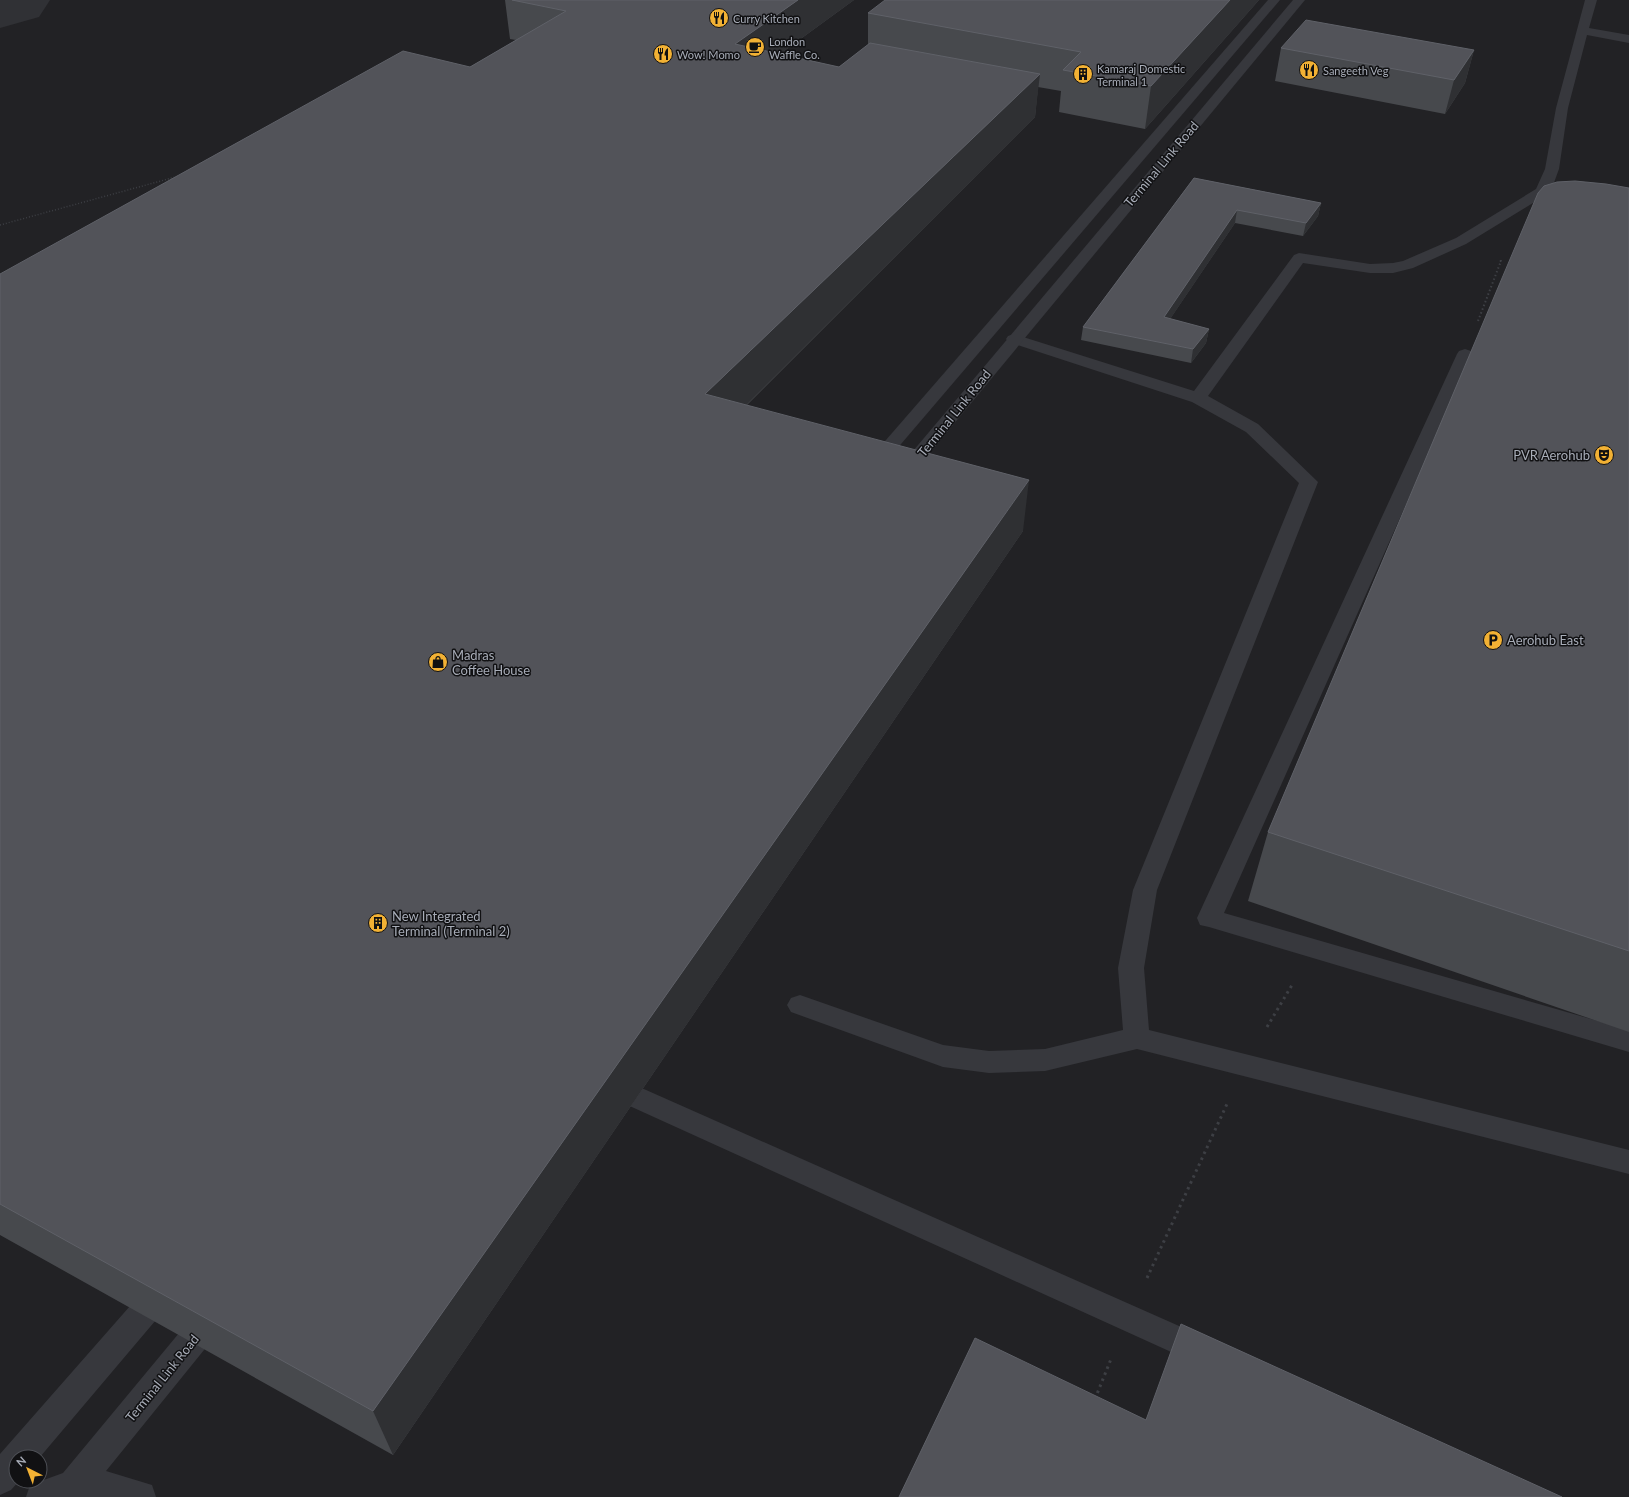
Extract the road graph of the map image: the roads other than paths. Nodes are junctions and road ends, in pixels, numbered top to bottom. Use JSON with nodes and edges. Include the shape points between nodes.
{"nodes":[{"id":1,"x":1274,"y":0,"type":"edge"},
{"id":2,"x":1299,"y":0,"type":"edge"},
{"id":3,"x":1591,"y":0,"type":"edge"},
{"id":4,"x":1584,"y":31,"type":"junction"},
{"id":5,"x":1629,"y":39,"type":"edge"},
{"id":6,"x":1544,"y":190,"type":"junction"},
{"id":7,"x":1560,"y":192,"type":"edge"},
{"id":8,"x":1014,"y":339,"type":"junction"},
{"id":9,"x":1465,"y":354,"type":"dead end"},
{"id":10,"x":1198,"y":398,"type":"junction"},
{"id":11,"x":858,"y":483,"type":"edge"},
{"id":12,"x":893,"y":487,"type":"edge"},
{"id":13,"x":800,"y":1005,"type":"dead end"},
{"id":14,"x":1137,"y":1038,"type":"junction"},
{"id":15,"x":1629,"y":1041,"type":"edge"},
{"id":16,"x":590,"y":1075,"type":"edge"},
{"id":17,"x":1629,"y":1162,"type":"edge"},
{"id":18,"x":175,"y":1276,"type":"edge"},
{"id":19,"x":220,"y":1306,"type":"edge"},
{"id":20,"x":1223,"y":1360,"type":"edge"},
{"id":21,"x":26,"y":1449,"type":"edge"},
{"id":22,"x":8,"y":1470,"type":"edge"},
{"id":23,"x":0,"y":1479,"type":"edge"},
{"id":24,"x":42,"y":1497,"type":"edge"},
{"id":25,"x":64,"y":1497,"type":"edge"},
{"id":26,"x":140,"y":1497,"type":"edge"}],
"edges":[{"from":1,"to":11,"type":"street","name":"Terminal Link Road"},
{"from":2,"to":8,"type":"street","name":"Terminal Link Road"},
{"from":3,"to":4,"type":"street"},
{"from":4,"to":5,"type":"street"},
{"from":4,"to":6,"type":"street","via":[[1562,109],[1557,142]]},
{"from":6,"to":7,"type":"street"},
{"from":6,"to":10,"type":"street","via":[[1497,220],[1434,253],[1393,268],[1366,268],[1299,258]]},
{"from":8,"to":10,"type":"street"},
{"from":8,"to":12,"type":"street","name":"Terminal Link Road"},
{"from":9,"to":15,"type":"street","via":[[1209,918]]},
{"from":10,"to":14,"type":"street","via":[[1252,428],[1309,482],[1145,890],[1131,968]]},
{"from":13,"to":14,"type":"street","via":[[943,1056],[989,1062],[1045,1060]]},
{"from":14,"to":17,"type":"street"},
{"from":16,"to":20,"type":"street"},
{"from":18,"to":21,"type":"street"},
{"from":19,"to":25,"type":"street","name":"Terminal Link Road"},
{"from":22,"to":23,"type":"street"},
{"from":24,"to":26,"type":"street","via":[[86,1481]]}]}
